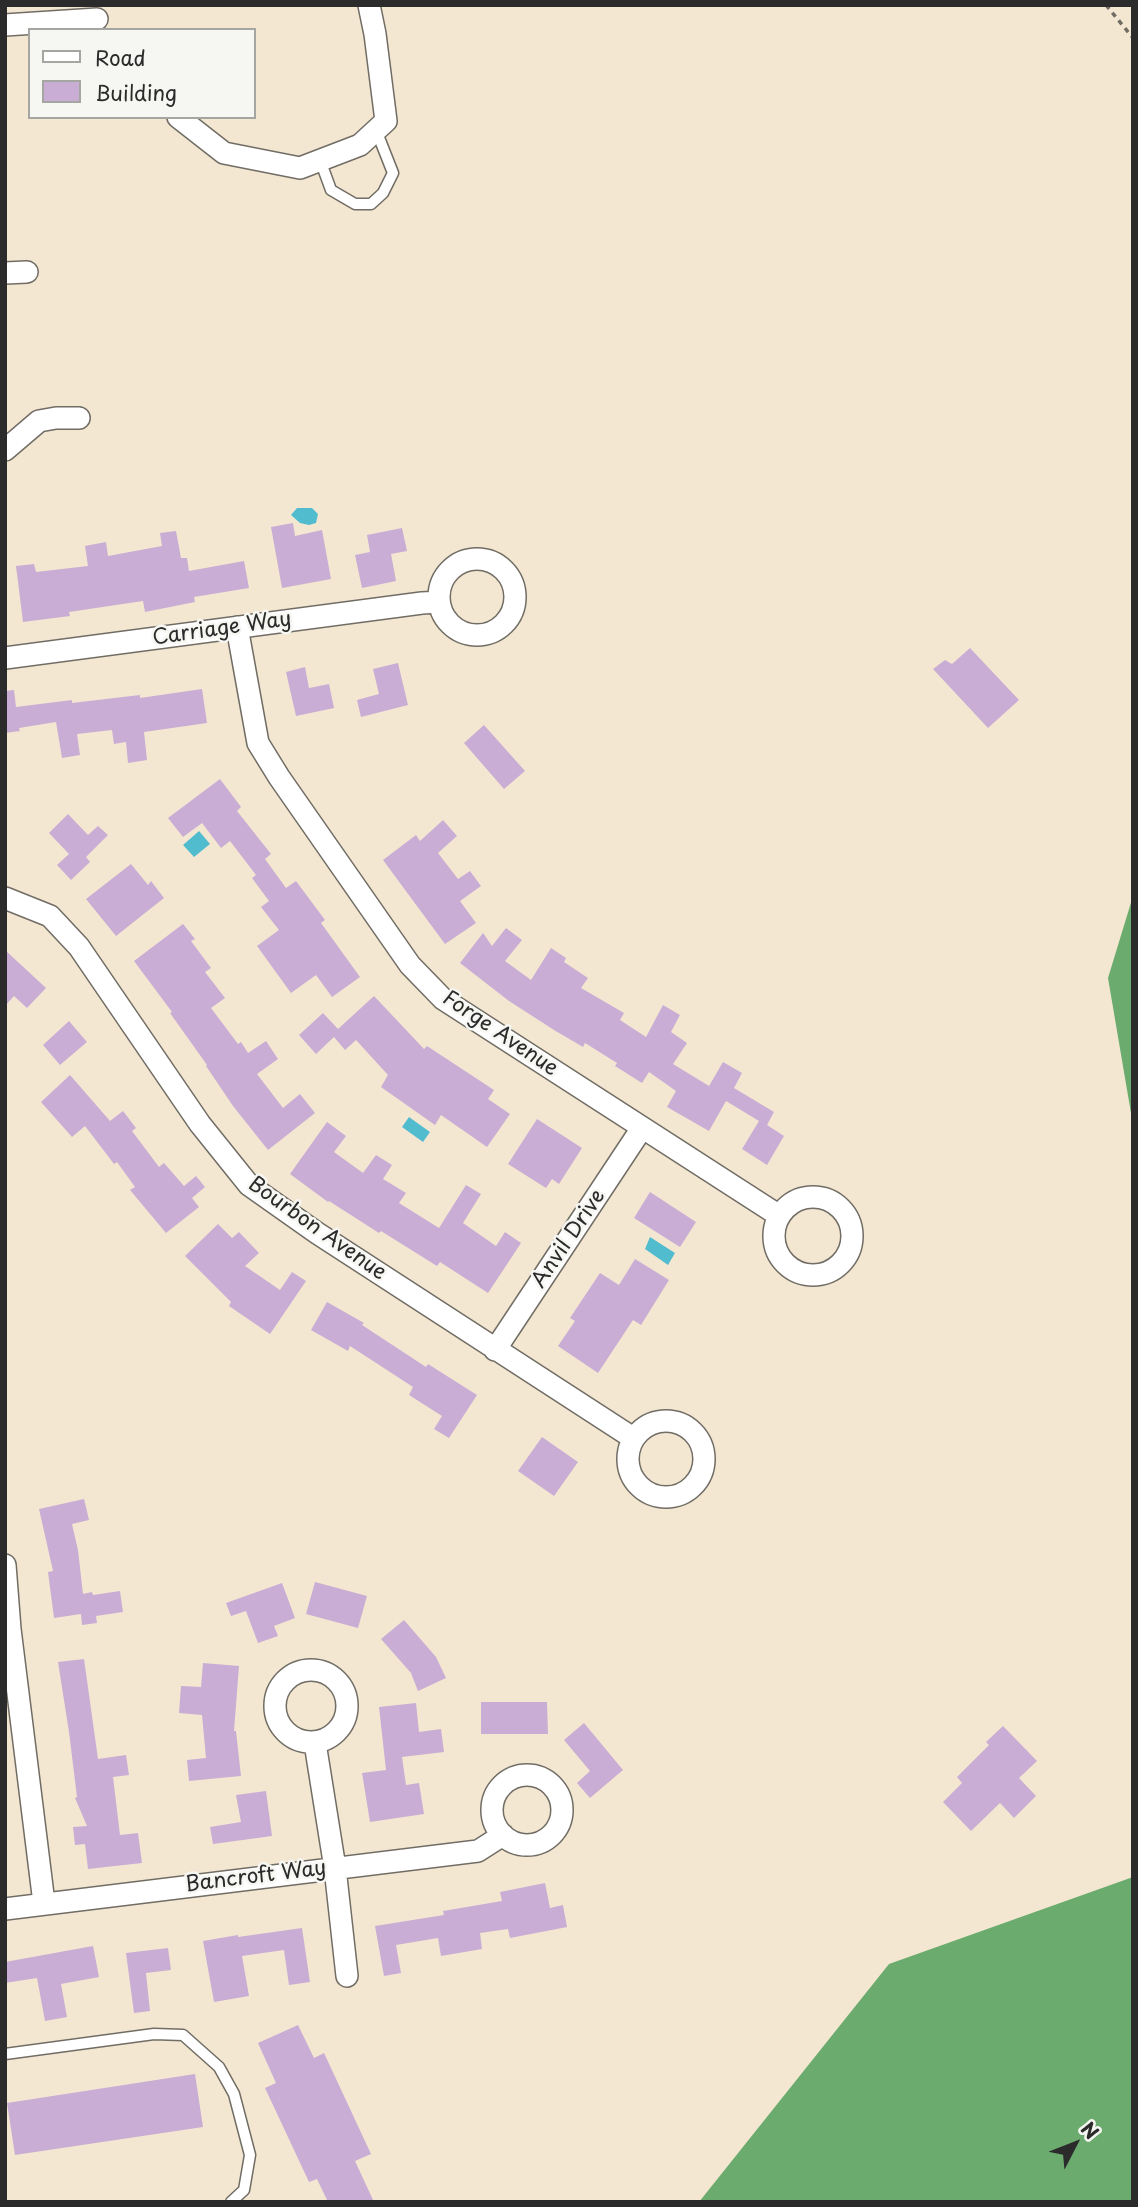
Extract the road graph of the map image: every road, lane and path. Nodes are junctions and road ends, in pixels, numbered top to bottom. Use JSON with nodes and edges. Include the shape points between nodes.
{"nodes":[{"id":1,"x":369,"y":5,"type":"edge"},
{"id":2,"x":1106,"y":5,"type":"edge"},
{"id":3,"x":98,"y":18,"type":"edge"},
{"id":4,"x":5,"y":25,"type":"edge"},
{"id":5,"x":1133,"y":38,"type":"edge"},
{"id":6,"x":181,"y":119,"type":"edge"},
{"id":7,"x":381,"y":126,"type":"junction"},
{"id":8,"x":320,"y":160,"type":"junction"},
{"id":9,"x":27,"y":272,"type":"dead end"},
{"id":10,"x":5,"y":273,"type":"edge"},
{"id":11,"x":79,"y":418,"type":"dead end"},
{"id":12,"x":5,"y":450,"type":"edge"},
{"id":13,"x":439,"y":602,"type":"dead end"},
{"id":14,"x":237,"y":627,"type":"junction"},
{"id":15,"x":5,"y":658,"type":"edge"},
{"id":16,"x":5,"y":898,"type":"edge"},
{"id":17,"x":642,"y":1128,"type":"junction"},
{"id":18,"x":778,"y":1215,"type":"dead end"},
{"id":19,"x":495,"y":1350,"type":"junction"},
{"id":20,"x":633,"y":1438,"type":"dead end"},
{"id":21,"x":5,"y":1565,"type":"edge"},
{"id":22,"x":315,"y":1743,"type":"dead end"},
{"id":23,"x":503,"y":1835,"type":"dead end"},
{"id":24,"x":335,"y":1868,"type":"junction"},
{"id":25,"x":44,"y":1903,"type":"junction"},
{"id":26,"x":5,"y":1909,"type":"edge"},
{"id":27,"x":348,"y":1976,"type":"dead end"},
{"id":28,"x":5,"y":2054,"type":"edge"},
{"id":29,"x":231,"y":2202,"type":"edge"}],
"edges":[{"from":1,"to":7,"type":"street"},
{"from":2,"to":5,"type":"path"},
{"from":3,"to":4,"type":"street"},
{"from":6,"to":8,"type":"street","via":[[224,153],[300,168]]},
{"from":7,"to":8,"type":"street","via":[[360,145]]},
{"from":7,"to":8,"type":"lane","via":[[393,173],[372,204],[355,204],[331,190]]},
{"from":9,"to":10,"type":"street"},
{"from":11,"to":12,"type":"street","via":[[39,421]]},
{"from":13,"to":14,"type":"street","name":"Carriage Way"},
{"from":14,"to":15,"type":"street","name":"Carriage Way"},
{"from":14,"to":17,"type":"street","name":"Forge Avenue","via":[[258,743],[410,965],[443,999]]},
{"from":16,"to":19,"type":"street","name":"Bourbon Avenue","via":[[50,916],[79,947],[200,1124],[249,1185]]},
{"from":17,"to":18,"type":"street","name":"Forge Avenue"},
{"from":17,"to":19,"type":"street","name":"Anvil Drive"},
{"from":19,"to":20,"type":"street","name":"Bourbon Avenue"},
{"from":21,"to":25,"type":"street"},
{"from":22,"to":24,"type":"street"},
{"from":23,"to":24,"type":"street","name":"Bancroft Way","via":[[478,1851]]},
{"from":24,"to":25,"type":"street","name":"Bancroft Way"},
{"from":24,"to":27,"type":"street"},
{"from":25,"to":26,"type":"street","name":"Bancroft Way"},
{"from":28,"to":29,"type":"lane","via":[[154,2034],[183,2035],[219,2067],[234,2094],[250,2155],[244,2190]]}]}
